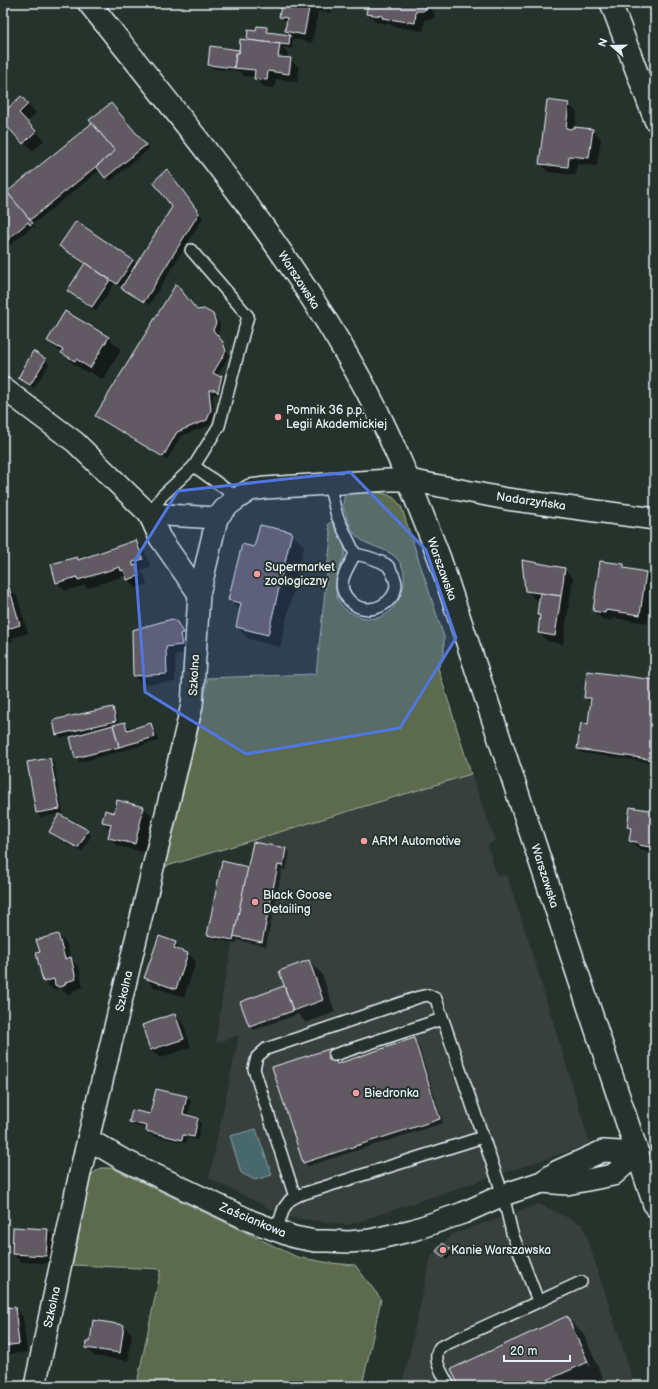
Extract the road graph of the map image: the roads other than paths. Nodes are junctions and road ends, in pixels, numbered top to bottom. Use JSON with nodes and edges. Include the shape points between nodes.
{"nodes":[{"id":1,"x":89,"y":3,"type":"edge"},
{"id":2,"x":611,"y":3,"type":"edge"},
{"id":3,"x":655,"y":120,"type":"edge"},
{"id":4,"x":191,"y":250,"type":"dead end"},
{"id":5,"x":3,"y":388,"type":"edge"},
{"id":6,"x":194,"y":466,"type":"junction"},
{"id":7,"x":409,"y":480,"type":"junction"},
{"id":8,"x":329,"y":484,"type":"junction"},
{"id":9,"x":238,"y":498,"type":"junction"},
{"id":10,"x":149,"y":514,"type":"junction"},
{"id":11,"x":217,"y":518,"type":"junction"},
{"id":12,"x":655,"y":518,"type":"edge"},
{"id":13,"x":355,"y":554,"type":"junction"},
{"id":14,"x":199,"y":594,"type":"junction"},
{"id":15,"x":442,"y":1019,"type":"junction"},
{"id":16,"x":334,"y":1055,"type":"dead end"},
{"id":17,"x":483,"y":1137,"type":"junction"},
{"id":18,"x":88,"y":1139,"type":"junction"},
{"id":19,"x":638,"y":1153,"type":"junction"},
{"id":20,"x":503,"y":1195,"type":"junction"},
{"id":21,"x":295,"y":1197,"type":"junction"},
{"id":22,"x":655,"y":1206,"type":"edge"},
{"id":23,"x":276,"y":1231,"type":"junction"},
{"id":24,"x":580,"y":1282,"type":"dead end"},
{"id":25,"x":538,"y":1301,"type":"junction"},
{"id":26,"x":35,"y":1386,"type":"edge"},
{"id":27,"x":449,"y":1386,"type":"edge"}],
"edges":[{"from":1,"to":7,"type":"main road","name":"Warszawska","via":[[264,226],[358,373]]},
{"from":2,"to":3,"type":"street"},
{"from":4,"to":6,"type":"lane","via":[[248,316],[219,426]]},
{"from":5,"to":10,"type":"street","via":[[74,442]]},
{"from":6,"to":9,"type":"lane"},
{"from":6,"to":10,"type":"lane","via":[[162,496]]},
{"from":7,"to":8,"type":"street","name":"Szkolna"},
{"from":7,"to":12,"type":"street","name":"Nadarzyńska","via":[[507,498]]},
{"from":7,"to":19,"type":"main road","name":"Warszawska","via":[[439,558]]},
{"from":8,"to":9,"type":"street","name":"Szkolna","via":[[250,490]]},
{"from":8,"to":13,"type":"lane","via":[[337,516]]},
{"from":9,"to":11,"type":"street","name":"Szkolna"},
{"from":10,"to":11,"type":"street"},
{"from":10,"to":14,"type":"street","via":[[160,538]]},
{"from":11,"to":14,"type":"street","name":"Szkolna"},
{"from":13,"to":13,"type":"lane","via":[[342,580],[342,590],[353,604],[373,610],[391,598],[396,578],[388,566]]},
{"from":14,"to":18,"type":"street","name":"Szkolna","via":[[192,705]]},
{"from":15,"to":16,"type":"lane"},
{"from":15,"to":17,"type":"lane"},
{"from":15,"to":21,"type":"lane","via":[[436,999],[428,995],[266,1049],[257,1057],[254,1069]]},
{"from":17,"to":20,"type":"lane"},
{"from":17,"to":21,"type":"lane"},
{"from":18,"to":23,"type":"street","name":"Zaściankowa","via":[[120,1158]]},
{"from":18,"to":26,"type":"street","name":"Szkolna"},
{"from":19,"to":20,"type":"street","name":"Zaściankowa","via":[[603,1151],[558,1171],[542,1182]]},
{"from":19,"to":22,"type":"main road","name":"Warszawska"},
{"from":20,"to":23,"type":"street","name":"Zaściankowa","via":[[413,1230],[371,1240],[315,1241]]},
{"from":20,"to":25,"type":"lane","via":[[512,1234]]},
{"from":21,"to":23,"type":"lane","via":[[284,1208]]},
{"from":24,"to":25,"type":"lane"},
{"from":25,"to":27,"type":"lane","via":[[440,1347],[436,1354],[437,1362]]}]}
